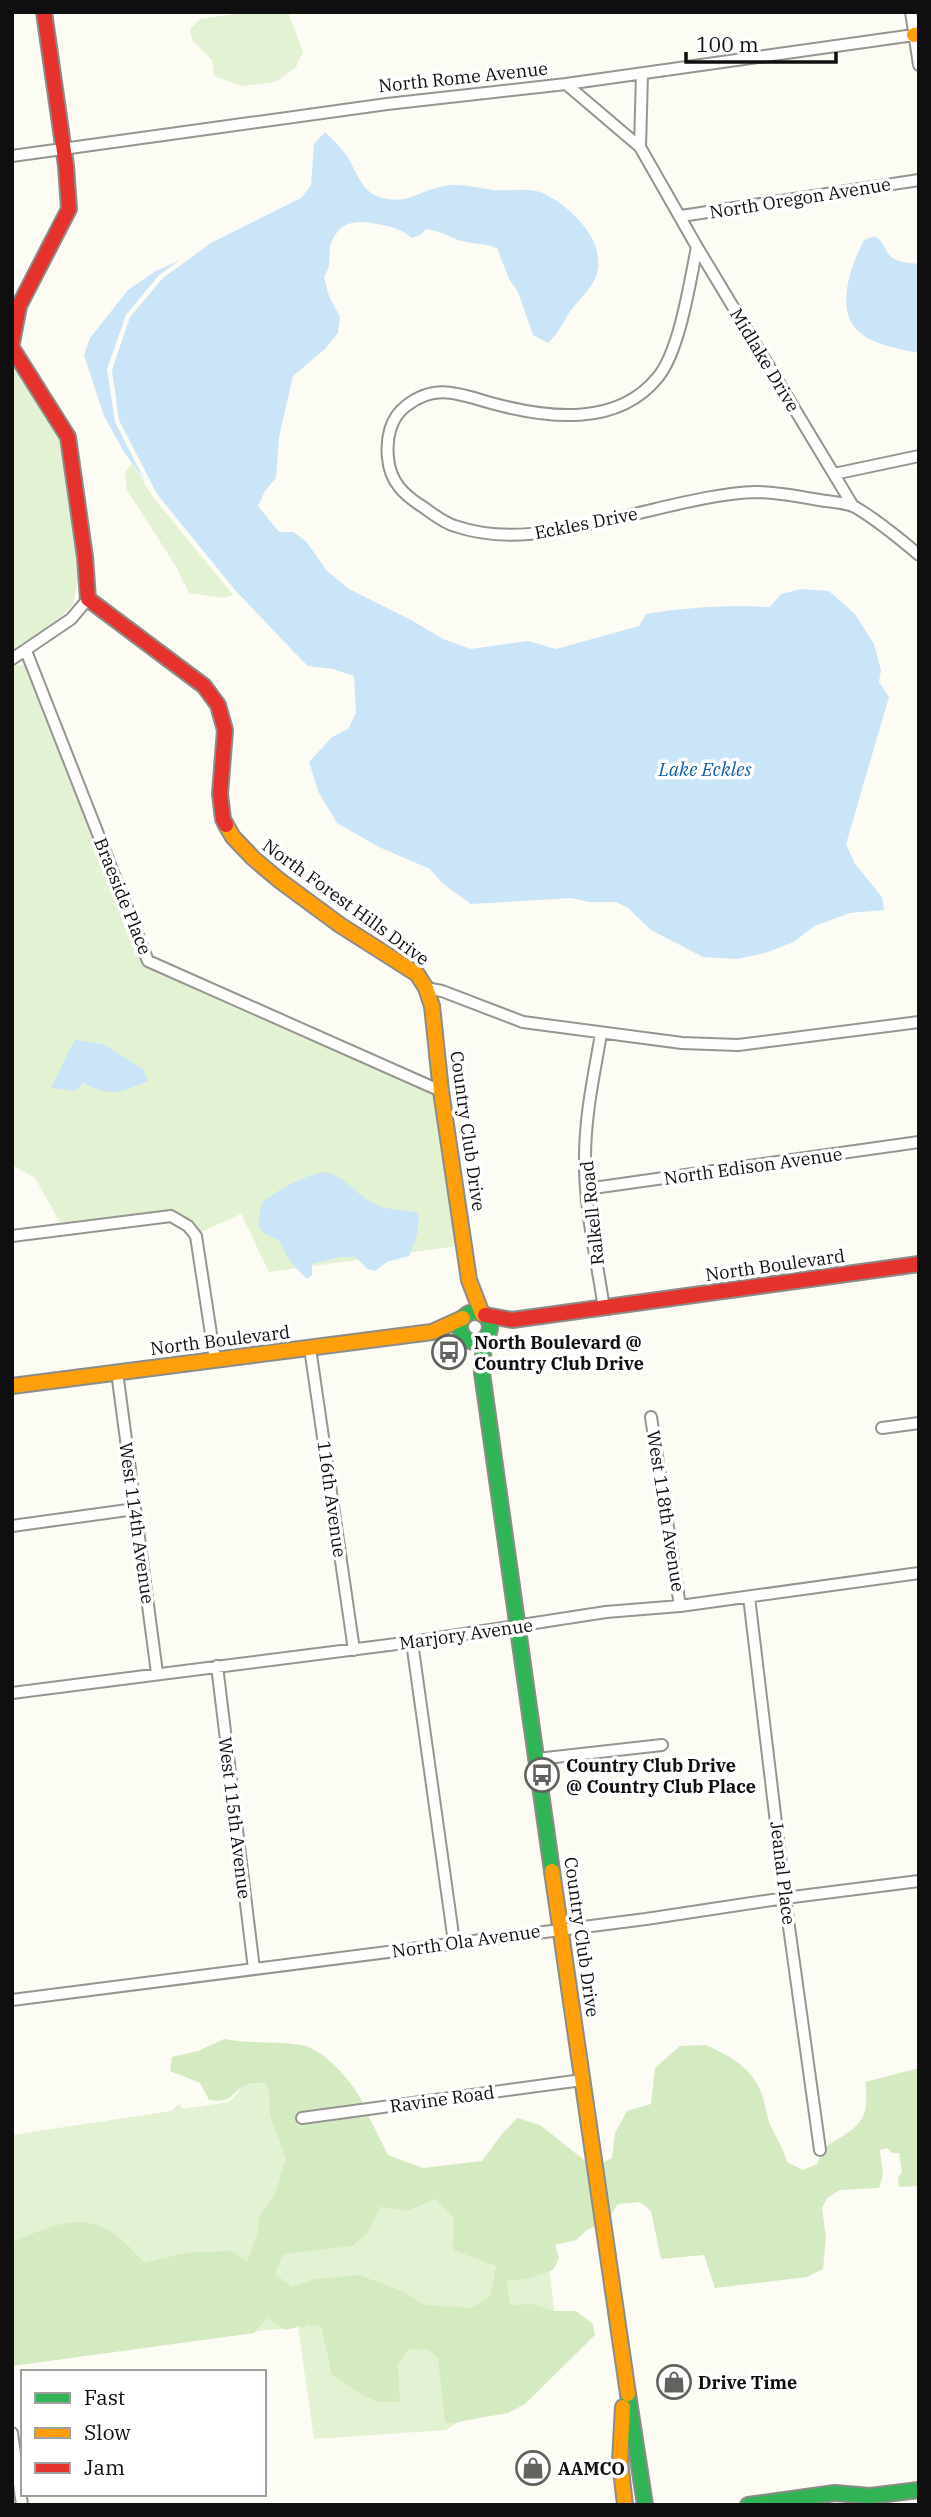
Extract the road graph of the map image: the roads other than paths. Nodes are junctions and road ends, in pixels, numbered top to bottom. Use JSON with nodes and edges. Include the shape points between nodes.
{"nodes":[{"id":1,"x":44,"y":12,"type":"edge"},
{"id":2,"x":911,"y":12,"type":"edge"},
{"id":3,"x":916,"y":34,"type":"edge"},
{"id":4,"x":919,"y":65,"type":"edge"},
{"id":5,"x":642,"y":74,"type":"junction"},
{"id":6,"x":566,"y":85,"type":"junction"},
{"id":7,"x":640,"y":147,"type":"junction"},
{"id":8,"x":63,"y":149,"type":"junction"},
{"id":9,"x":12,"y":156,"type":"edge"},
{"id":10,"x":919,"y":180,"type":"edge"},
{"id":11,"x":681,"y":216,"type":"junction"},
{"id":12,"x":697,"y":247,"type":"junction"},
{"id":13,"x":16,"y":307,"type":"edge"},
{"id":14,"x":12,"y":345,"type":"edge"},
{"id":15,"x":919,"y":457,"type":"edge"},
{"id":16,"x":834,"y":474,"type":"junction"},
{"id":17,"x":853,"y":506,"type":"junction"},
{"id":18,"x":919,"y":555,"type":"edge"},
{"id":19,"x":88,"y":599,"type":"junction"},
{"id":20,"x":26,"y":650,"type":"junction"},
{"id":21,"x":12,"y":659,"type":"edge"},
{"id":22,"x":426,"y":988,"type":"junction"},
{"id":23,"x":919,"y":1022,"type":"edge"},
{"id":24,"x":601,"y":1034,"type":"junction"},
{"id":25,"x":442,"y":1091,"type":"junction"},
{"id":26,"x":919,"y":1142,"type":"edge"},
{"id":27,"x":586,"y":1189,"type":"junction"},
{"id":28,"x":12,"y":1236,"type":"edge"},
{"id":29,"x":919,"y":1264,"type":"edge"},
{"id":30,"x":469,"y":1280,"type":"junction"},
{"id":31,"x":604,"y":1309,"type":"junction"},
{"id":32,"x":484,"y":1315,"type":"junction"},
{"id":33,"x":464,"y":1317,"type":"junction"},
{"id":34,"x":512,"y":1320,"type":"junction"},
{"id":35,"x":432,"y":1332,"type":"junction"},
{"id":36,"x":476,"y":1338,"type":"junction"},
{"id":37,"x":310,"y":1348,"type":"junction"},
{"id":38,"x":215,"y":1360,"type":"junction"},
{"id":39,"x":117,"y":1373,"type":"junction"},
{"id":40,"x":12,"y":1386,"type":"edge"},
{"id":41,"x":651,"y":1417,"type":"dead end"},
{"id":42,"x":919,"y":1423,"type":"edge"},
{"id":43,"x":882,"y":1428,"type":"dead end"},
{"id":44,"x":135,"y":1509,"type":"junction"},
{"id":45,"x":12,"y":1526,"type":"edge"},
{"id":46,"x":919,"y":1573,"type":"edge"},
{"id":47,"x":749,"y":1597,"type":"junction"},
{"id":48,"x":680,"y":1606,"type":"junction"},
{"id":49,"x":519,"y":1627,"type":"junction"},
{"id":50,"x":412,"y":1642,"type":"junction"},
{"id":51,"x":354,"y":1650,"type":"junction"},
{"id":52,"x":217,"y":1666,"type":"junction"},
{"id":53,"x":157,"y":1673,"type":"junction"},
{"id":54,"x":12,"y":1693,"type":"edge"},
{"id":55,"x":662,"y":1745,"type":"dead end"},
{"id":56,"x":537,"y":1759,"type":"junction"},
{"id":57,"x":919,"y":1881,"type":"edge"},
{"id":58,"x":785,"y":1898,"type":"junction"},
{"id":59,"x":561,"y":1928,"type":"junction"},
{"id":60,"x":454,"y":1942,"type":"junction"},
{"id":61,"x":254,"y":1969,"type":"junction"},
{"id":62,"x":12,"y":2000,"type":"edge"},
{"id":63,"x":582,"y":2080,"type":"junction"},
{"id":64,"x":302,"y":2118,"type":"dead end"},
{"id":65,"x":820,"y":2150,"type":"dead end"},
{"id":66,"x":625,"y":2378,"type":"junction"},
{"id":67,"x":12,"y":2433,"type":"edge"},
{"id":68,"x":919,"y":2490,"type":"edge"},
{"id":69,"x":871,"y":2501,"type":"edge"},
{"id":70,"x":22,"y":2505,"type":"edge"},
{"id":71,"x":625,"y":2505,"type":"edge"},
{"id":72,"x":645,"y":2505,"type":"edge"},
{"id":73,"x":748,"y":2505,"type":"edge"},
{"id":74,"x":852,"y":2505,"type":"edge"}],
"edges":[{"from":1,"to":8,"type":"street"},
{"from":2,"to":3,"type":"street"},
{"from":3,"to":4,"type":"street"},
{"from":3,"to":5,"type":"street","name":"North Rome Avenue"},
{"from":5,"to":6,"type":"street","name":"North Rome Avenue"},
{"from":5,"to":7,"type":"street"},
{"from":6,"to":7,"type":"street"},
{"from":6,"to":8,"type":"street","name":"North Rome Avenue","via":[[387,104]]},
{"from":7,"to":11,"type":"street"},
{"from":8,"to":9,"type":"street","name":"North Rome Avenue"},
{"from":8,"to":13,"type":"street","via":[[69,209]]},
{"from":10,"to":11,"type":"street","name":"North Oregon Avenue"},
{"from":11,"to":12,"type":"street"},
{"from":12,"to":16,"type":"street","name":"Midlake Drive"},
{"from":12,"to":17,"type":"street","name":"Eckles Drive","via":[[671,351],[659,376],[636,399],[601,412],[564,416],[527,412],[448,391],[429,394],[406,406],[389,431],[389,469],[396,484],[407,497],[453,526],[496,535],[543,534],[754,492]]},
{"from":13,"to":14,"type":"street"},
{"from":14,"to":19,"type":"street","via":[[68,437]]},
{"from":15,"to":16,"type":"street"},
{"from":16,"to":17,"type":"street","name":"Midlake Drive"},
{"from":17,"to":18,"type":"street","name":"Eckles Drive"},
{"from":19,"to":20,"type":"street","via":[[71,619]]},
{"from":19,"to":22,"type":"street","name":"North Forest Hills Drive","via":[[204,686],[217,704],[226,743],[219,793],[223,819],[232,837],[292,890],[417,975]]},
{"from":20,"to":21,"type":"street"},
{"from":20,"to":25,"type":"street","name":"Braeside Place","via":[[148,961]]},
{"from":22,"to":24,"type":"street","name":"North Forest Hills Drive","via":[[523,1022]]},
{"from":22,"to":25,"type":"street","name":"Country Club Drive"},
{"from":23,"to":24,"type":"street","name":"North Forest Hills Drive","via":[[738,1045]]},
{"from":24,"to":27,"type":"street","name":"Ralkell Road","via":[[587,1113]]},
{"from":25,"to":30,"type":"street","name":"Country Club Drive"},
{"from":26,"to":27,"type":"street","name":"North Edison Avenue"},
{"from":27,"to":31,"type":"street","name":"Ralkell Road"},
{"from":28,"to":38,"type":"street","via":[[171,1216],[188,1226],[196,1236]]},
{"from":29,"to":31,"type":"street","name":"North Boulevard"},
{"from":30,"to":32,"type":"street","name":"Country Club Drive"},
{"from":30,"to":33,"type":"street","name":"Country Club Drive"},
{"from":31,"to":34,"type":"street","name":"North Boulevard"},
{"from":32,"to":33,"type":"street","via":[[474,1312]]},
{"from":32,"to":34,"type":"street","name":"North Boulevard"},
{"from":32,"to":36,"type":"street","via":[[490,1324]]},
{"from":33,"to":35,"type":"street","name":"North Boulevard"},
{"from":33,"to":36,"type":"street","via":[[460,1327]]},
{"from":34,"to":36,"type":"street","name":"North Boulevard"},
{"from":35,"to":36,"type":"street","name":"North Boulevard"},
{"from":35,"to":37,"type":"street","name":"North Boulevard"},
{"from":36,"to":49,"type":"street","name":"Country Club Drive"},
{"from":37,"to":38,"type":"street","name":"North Boulevard"},
{"from":37,"to":51,"type":"street","name":"116th Avenue"},
{"from":38,"to":39,"type":"street","name":"North Boulevard"},
{"from":39,"to":40,"type":"street","name":"North Boulevard"},
{"from":39,"to":44,"type":"street","name":"West 114th Avenue"},
{"from":41,"to":48,"type":"street","name":"West 118th Avenue"},
{"from":42,"to":43,"type":"street"},
{"from":44,"to":45,"type":"street"},
{"from":44,"to":53,"type":"street","name":"West 114th Avenue"},
{"from":46,"to":47,"type":"street","name":"Marjory Avenue"},
{"from":47,"to":48,"type":"street","name":"Marjory Avenue"},
{"from":47,"to":58,"type":"street","name":"Jeanal Place"},
{"from":48,"to":49,"type":"street","name":"Marjory Avenue","via":[[606,1612]]},
{"from":49,"to":50,"type":"street","name":"Marjory Avenue"},
{"from":49,"to":56,"type":"street","name":"Country Club Drive"},
{"from":50,"to":51,"type":"street","name":"Marjory Avenue"},
{"from":50,"to":60,"type":"street"},
{"from":51,"to":52,"type":"street","name":"Marjory Avenue"},
{"from":52,"to":53,"type":"street","name":"Marjory Avenue"},
{"from":52,"to":61,"type":"street","name":"West 115th Avenue"},
{"from":53,"to":54,"type":"street","name":"Marjory Avenue"},
{"from":55,"to":56,"type":"street"},
{"from":56,"to":59,"type":"street","name":"Country Club Drive"},
{"from":57,"to":58,"type":"street","name":"North Ola Avenue"},
{"from":58,"to":59,"type":"street","name":"North Ola Avenue"},
{"from":58,"to":65,"type":"street","name":"Jeanal Place"},
{"from":59,"to":60,"type":"street","name":"North Ola Avenue"},
{"from":59,"to":63,"type":"street","name":"Country Club Drive"},
{"from":60,"to":61,"type":"street","name":"North Ola Avenue"},
{"from":61,"to":62,"type":"street","name":"North Ola Avenue"},
{"from":63,"to":64,"type":"street","name":"Ravine Road"},
{"from":63,"to":66,"type":"street","name":"Country Club Drive"},
{"from":66,"to":71,"type":"street","via":[[620,2461]]},
{"from":66,"to":72,"type":"street","name":"Country Club Drive"},
{"from":67,"to":70,"type":"street"},
{"from":68,"to":69,"type":"street"},
{"from":69,"to":73,"type":"street","via":[[835,2493]]},
{"from":69,"to":74,"type":"street"}]}
